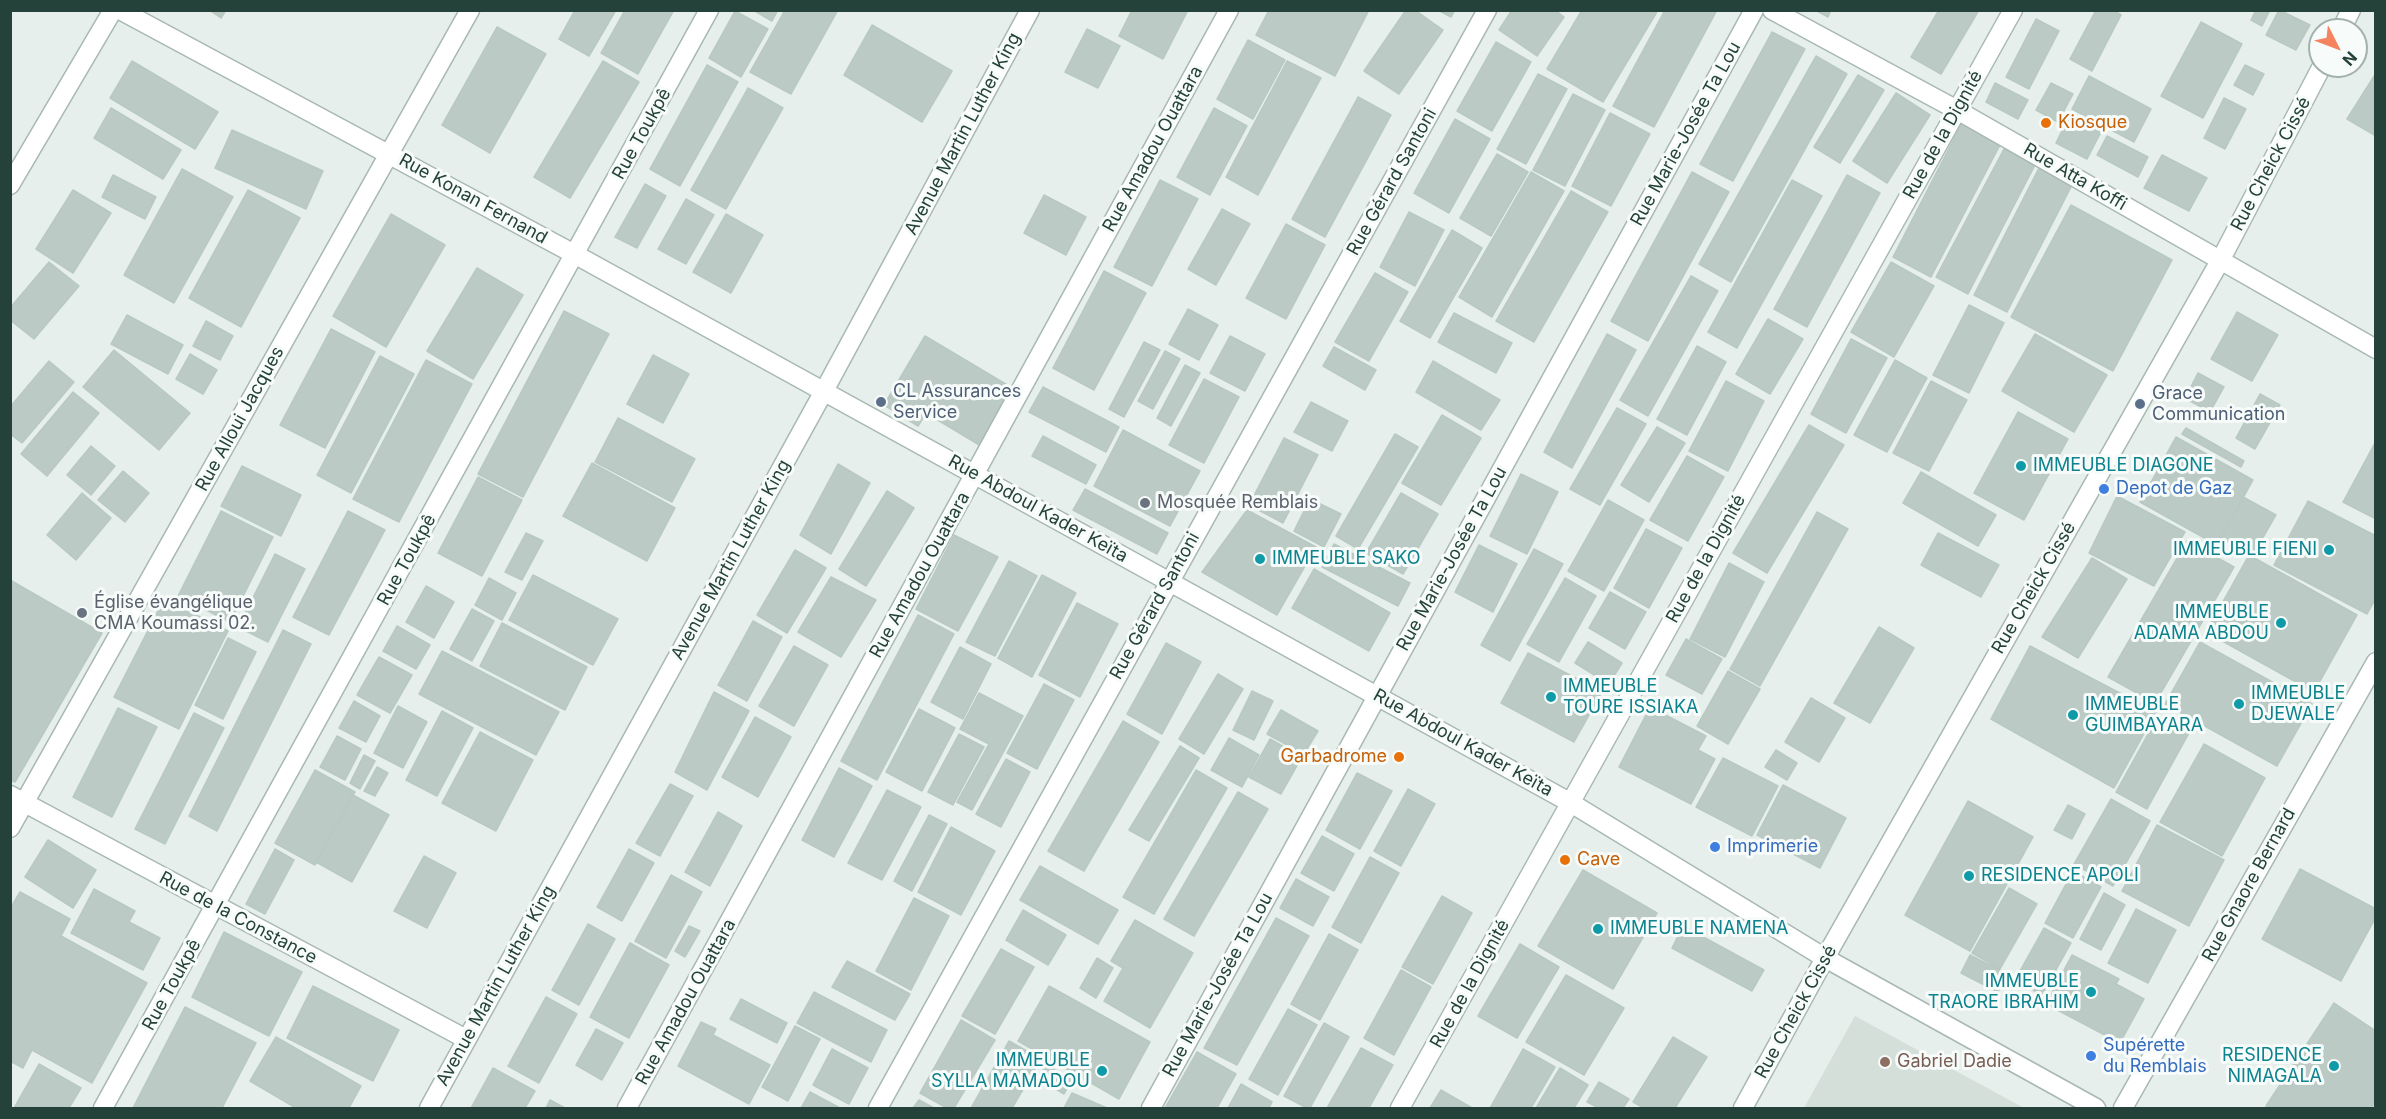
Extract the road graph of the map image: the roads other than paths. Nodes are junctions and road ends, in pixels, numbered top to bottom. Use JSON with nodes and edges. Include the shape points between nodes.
{"nodes":[{"id":1,"x":112,"y":10,"type":"edge"},
{"id":2,"x":120,"y":10,"type":"edge"},
{"id":3,"x":470,"y":10,"type":"edge"},
{"id":4,"x":709,"y":10,"type":"edge"},
{"id":5,"x":1030,"y":10,"type":"edge"},
{"id":6,"x":1229,"y":10,"type":"edge"},
{"id":7,"x":1487,"y":10,"type":"edge"},
{"id":8,"x":1754,"y":10,"type":"edge"},
{"id":9,"x":1772,"y":10,"type":"edge"},
{"id":10,"x":2013,"y":10,"type":"edge"},
{"id":11,"x":2316,"y":78,"type":"edge"},
{"id":12,"x":1957,"y":110,"type":"junction"},
{"id":13,"x":390,"y":153,"type":"junction"},
{"id":14,"x":10,"y":185,"type":"edge"},
{"id":15,"x":576,"y":255,"type":"junction"},
{"id":16,"x":2220,"y":261,"type":"junction"},
{"id":17,"x":2376,"y":349,"type":"edge"},
{"id":18,"x":824,"y":391,"type":"junction"},
{"id":19,"x":975,"y":475,"type":"junction"},
{"id":20,"x":1169,"y":581,"type":"junction"},
{"id":21,"x":2376,"y":662,"type":"edge"},
{"id":22,"x":1377,"y":696,"type":"junction"},
{"id":23,"x":18,"y":799,"type":"edge"},
{"id":24,"x":1571,"y":803,"type":"junction"},
{"id":25,"x":10,"y":828,"type":"edge"},
{"id":26,"x":216,"y":907,"type":"junction"},
{"id":27,"x":1825,"y":958,"type":"junction"},
{"id":28,"x":466,"y":1039,"type":"junction"},
{"id":29,"x":103,"y":1108,"type":"edge"},
{"id":30,"x":429,"y":1108,"type":"edge"},
{"id":31,"x":627,"y":1108,"type":"edge"},
{"id":32,"x":878,"y":1108,"type":"edge"},
{"id":33,"x":1151,"y":1108,"type":"edge"},
{"id":34,"x":1400,"y":1108,"type":"edge"},
{"id":35,"x":1743,"y":1108,"type":"edge"},
{"id":36,"x":2096,"y":1108,"type":"edge"},
{"id":37,"x":2123,"y":1108,"type":"edge"}],
"edges":[{"from":1,"to":14,"type":"street"},
{"from":2,"to":13,"type":"street","name":"Rue Konan Fernand"},
{"from":3,"to":13,"type":"street","name":"Rue Alloui Jacques"},
{"from":4,"to":15,"type":"street","name":"Rue Toukpê"},
{"from":5,"to":18,"type":"street","name":"Avenue Martin Luther King"},
{"from":6,"to":19,"type":"street","name":"Rue Amadou Ouattara"},
{"from":7,"to":20,"type":"street","name":"Rue Gérard Santoni"},
{"from":8,"to":22,"type":"street","name":"Rue Marie-Josée Ta Lou"},
{"from":9,"to":12,"type":"street","name":"Rue Atta Koffi"},
{"from":10,"to":12,"type":"street","name":"Rue de la Dignité"},
{"from":11,"to":16,"type":"street","name":"Rue Cheick Cissé"},
{"from":12,"to":16,"type":"street","name":"Rue Atta Koffi"},
{"from":12,"to":24,"type":"street","name":"Rue de la Dignité"},
{"from":13,"to":15,"type":"street","name":"Rue Konan Fernand"},
{"from":13,"to":23,"type":"street","name":"Rue Alloui Jacques"},
{"from":15,"to":18,"type":"street","name":"Rue Konan Fernand"},
{"from":15,"to":26,"type":"street","name":"Rue Toukpê"},
{"from":16,"to":17,"type":"street","name":"Rue Atta Koffi"},
{"from":16,"to":27,"type":"street","name":"Rue Cheick Cissé"},
{"from":18,"to":19,"type":"street","name":"Rue Abdoul Kader Keïta"},
{"from":18,"to":28,"type":"street","name":"Avenue Martin Luther King"},
{"from":19,"to":20,"type":"street","name":"Rue Abdoul Kader Keïta"},
{"from":19,"to":31,"type":"street","name":"Rue Amadou Ouattara"},
{"from":20,"to":22,"type":"street","name":"Rue Abdoul Kader Keïta"},
{"from":20,"to":32,"type":"street","name":"Rue Gérard Santoni"},
{"from":21,"to":37,"type":"street","name":"Rue Gnaore Bernard"},
{"from":22,"to":24,"type":"street","name":"Rue Abdoul Kader Keïta"},
{"from":22,"to":33,"type":"street","name":"Rue Marie-Josée Ta Lou"},
{"from":23,"to":25,"type":"street","name":"Rue Alloui Jacques"},
{"from":23,"to":26,"type":"street","name":"Rue de la Constance"},
{"from":24,"to":27,"type":"street","name":"Rue Abdoul Kader Keïta"},
{"from":24,"to":34,"type":"street","name":"Rue de la Dignité"},
{"from":26,"to":28,"type":"street","name":"Rue de la Constance"},
{"from":26,"to":29,"type":"street","name":"Rue Toukpê"},
{"from":27,"to":35,"type":"street","name":"Rue Cheick Cissé"},
{"from":27,"to":36,"type":"street","name":"Rue Abdoul Kader Keïta"},
{"from":28,"to":30,"type":"street","name":"Avenue Martin Luther King"}]}
